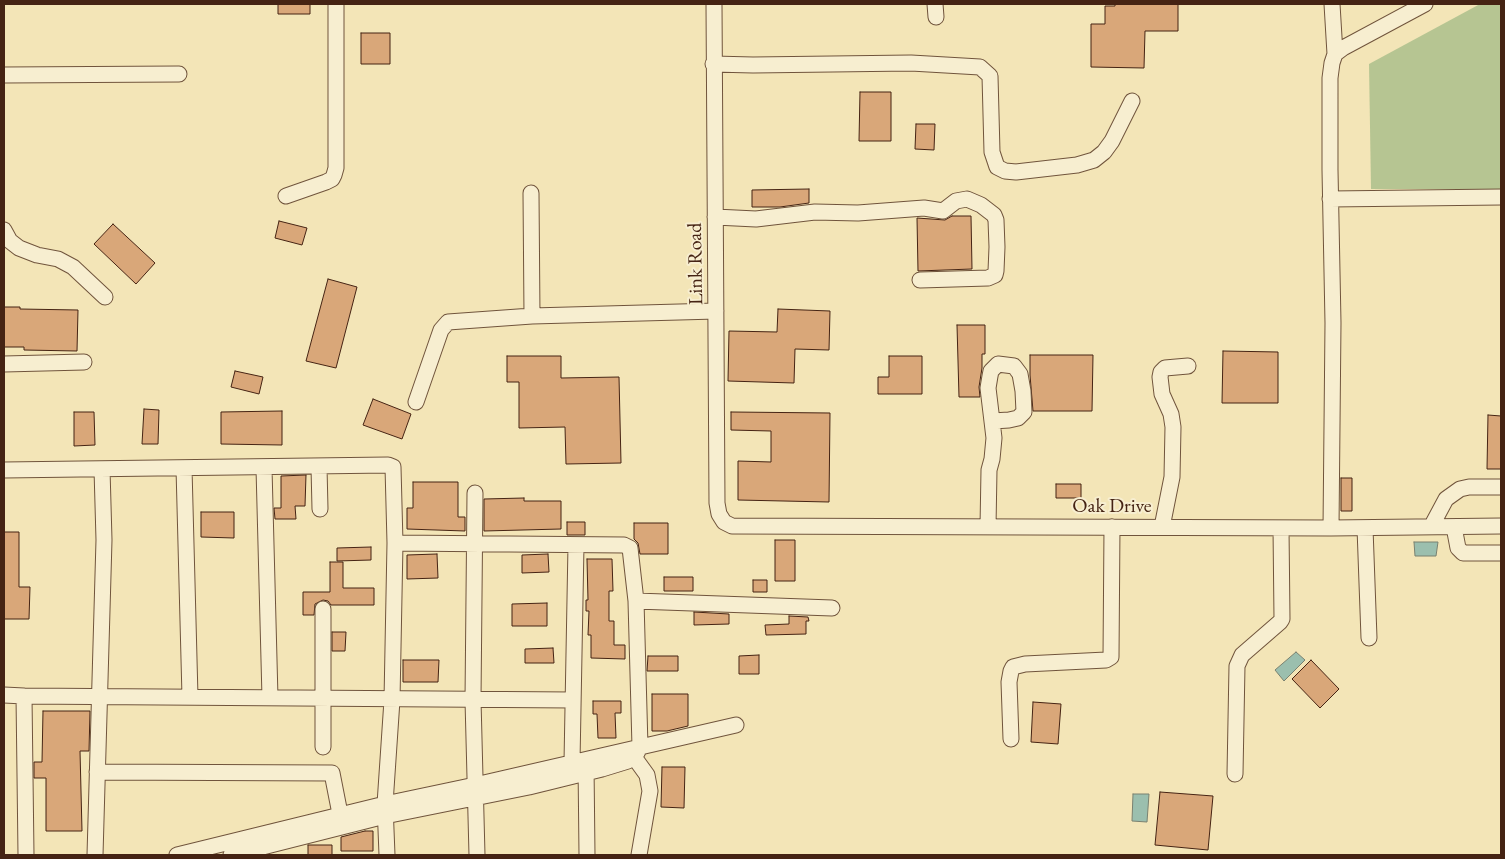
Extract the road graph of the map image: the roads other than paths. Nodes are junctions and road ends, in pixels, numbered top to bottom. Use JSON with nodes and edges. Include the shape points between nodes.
{"nodes":[{"id":1,"x":336,"y":4,"type":"edge"},
{"id":2,"x":714,"y":4,"type":"edge"},
{"id":3,"x":1332,"y":4,"type":"edge"},
{"id":4,"x":1425,"y":4,"type":"edge"},
{"id":5,"x":1336,"y":54,"type":"junction"},
{"id":6,"x":714,"y":64,"type":"junction"},
{"id":7,"x":179,"y":74,"type":"dead end"},
{"id":8,"x":4,"y":75,"type":"edge"},
{"id":9,"x":1132,"y":101,"type":"dead end"},
{"id":10,"x":531,"y":194,"type":"dead end"},
{"id":11,"x":286,"y":196,"type":"dead end"},
{"id":12,"x":1501,"y":197,"type":"edge"},
{"id":13,"x":1330,"y":199,"type":"junction"},
{"id":14,"x":715,"y":217,"type":"junction"},
{"id":15,"x":4,"y":230,"type":"edge"},
{"id":16,"x":920,"y":280,"type":"dead end"},
{"id":17,"x":105,"y":297,"type":"dead end"},
{"id":18,"x":716,"y":312,"type":"junction"},
{"id":19,"x":532,"y":316,"type":"junction"},
{"id":20,"x":84,"y":362,"type":"dead end"},
{"id":21,"x":4,"y":364,"type":"edge"},
{"id":22,"x":1188,"y":366,"type":"dead end"},
{"id":23,"x":416,"y":402,"type":"dead end"},
{"id":24,"x":993,"y":421,"type":"dead end"},
{"id":25,"x":319,"y":467,"type":"junction"},
{"id":26,"x":184,"y":468,"type":"junction"},
{"id":27,"x":264,"y":468,"type":"junction"},
{"id":28,"x":102,"y":469,"type":"junction"},
{"id":29,"x":4,"y":470,"type":"edge"},
{"id":30,"x":1501,"y":487,"type":"edge"},
{"id":31,"x":474,"y":493,"type":"dead end"},
{"id":32,"x":320,"y":509,"type":"dead end"},
{"id":33,"x":724,"y":522,"type":"joint"},
{"id":34,"x":988,"y":526,"type":"junction"},
{"id":35,"x":1501,"y":526,"type":"edge"},
{"id":36,"x":1112,"y":527,"type":"junction"},
{"id":37,"x":1162,"y":527,"type":"junction"},
{"id":38,"x":1431,"y":527,"type":"junction"},
{"id":39,"x":1454,"y":527,"type":"junction"},
{"id":40,"x":1281,"y":528,"type":"junction"},
{"id":41,"x":1331,"y":528,"type":"junction"},
{"id":42,"x":1365,"y":528,"type":"junction"},
{"id":43,"x":395,"y":543,"type":"junction"},
{"id":44,"x":474,"y":544,"type":"junction"},
{"id":45,"x":576,"y":545,"type":"junction"},
{"id":46,"x":1501,"y":553,"type":"edge"},
{"id":47,"x":636,"y":601,"type":"junction"},
{"id":48,"x":832,"y":608,"type":"dead end"},
{"id":49,"x":323,"y":609,"type":"dead end"},
{"id":50,"x":1370,"y":638,"type":"dead end"},
{"id":51,"x":4,"y":695,"type":"edge"},
{"id":52,"x":24,"y":696,"type":"junction"},
{"id":53,"x":100,"y":697,"type":"junction"},
{"id":54,"x":190,"y":697,"type":"junction"},
{"id":55,"x":270,"y":698,"type":"junction"},
{"id":56,"x":322,"y":698,"type":"junction"},
{"id":57,"x":392,"y":700,"type":"junction"},
{"id":58,"x":473,"y":700,"type":"junction"},
{"id":59,"x":572,"y":700,"type":"junction"},
{"id":60,"x":736,"y":725,"type":"dead end"},
{"id":61,"x":1011,"y":739,"type":"dead end"},
{"id":62,"x":323,"y":747,"type":"dead end"},
{"id":63,"x":637,"y":752,"type":"junction"},
{"id":64,"x":582,"y":765,"type":"junction"},
{"id":65,"x":97,"y":772,"type":"junction"},
{"id":66,"x":1235,"y":774,"type":"dead end"},
{"id":67,"x":475,"y":791,"type":"junction"},
{"id":68,"x":385,"y":810,"type":"junction"},
{"id":69,"x":341,"y":821,"type":"junction"},
{"id":70,"x":26,"y":855,"type":"edge"},
{"id":71,"x":95,"y":855,"type":"edge"},
{"id":72,"x":177,"y":855,"type":"edge"},
{"id":73,"x":231,"y":855,"type":"edge"},
{"id":74,"x":387,"y":855,"type":"edge"},
{"id":75,"x":476,"y":855,"type":"edge"},
{"id":76,"x":587,"y":855,"type":"edge"},
{"id":77,"x":639,"y":855,"type":"edge"}],
"edges":[{"from":1,"to":11,"type":"street","via":[[336,168],[332,179]]},
{"from":2,"to":6,"type":"street","name":"Link Road"},
{"from":3,"to":5,"type":"street"},
{"from":4,"to":5,"type":"street"},
{"from":5,"to":13,"type":"street","via":[[1330,78]]},
{"from":6,"to":9,"type":"street","via":[[911,63],[980,67],[990,76],[992,152],[997,167],[1016,172],[1094,160],[1112,140]]},
{"from":6,"to":14,"type":"street","name":"Link Road"},
{"from":7,"to":8,"type":"street"},
{"from":10,"to":19,"type":"street"},
{"from":12,"to":13,"type":"street"},
{"from":13,"to":41,"type":"street","via":[[1333,324]]},
{"from":14,"to":16,"type":"street","via":[[756,219],[815,212],[924,208],[943,211],[956,201],[967,199],[994,215],[995,275],[988,278]]},
{"from":14,"to":18,"type":"street","name":"Link Road"},
{"from":15,"to":17,"type":"street","via":[[19,248],[58,259],[73,267]]},
{"from":18,"to":19,"type":"street"},
{"from":18,"to":33,"type":"street","name":"Link Road","via":[[717,503]]},
{"from":19,"to":23,"type":"street","via":[[448,322],[441,330]]},
{"from":20,"to":21,"type":"street"},
{"from":22,"to":37,"type":"street","via":[[1165,368],[1160,377],[1162,394],[1174,428],[1172,477]]},
{"from":24,"to":34,"type":"street"},
{"from":25,"to":27,"type":"street"},
{"from":25,"to":32,"type":"street"},
{"from":25,"to":43,"type":"street","via":[[393,467]]},
{"from":26,"to":27,"type":"street"},
{"from":26,"to":28,"type":"street"},
{"from":26,"to":54,"type":"street"},
{"from":27,"to":55,"type":"street"},
{"from":28,"to":29,"type":"street"},
{"from":28,"to":53,"type":"street","via":[[104,540]]},
{"from":30,"to":38,"type":"street","via":[[1469,486],[1460,489],[1446,499]]},
{"from":31,"to":44,"type":"street"},
{"from":33,"to":34,"type":"street","name":"Oak Drive","via":[[732,526]]},
{"from":34,"to":36,"type":"street","name":"Oak Drive"},
{"from":35,"to":39,"type":"street","name":"Oak Drive"},
{"from":36,"to":37,"type":"street","name":"Oak Drive"},
{"from":36,"to":61,"type":"street","via":[[1111,657],[1013,667],[1009,682]]},
{"from":37,"to":40,"type":"street","name":"Oak Drive"},
{"from":38,"to":39,"type":"street","name":"Oak Drive"},
{"from":38,"to":42,"type":"street","name":"Oak Drive"},
{"from":39,"to":46,"type":"street","via":[[1458,548],[1463,552]]},
{"from":40,"to":41,"type":"street","name":"Oak Drive"},
{"from":40,"to":66,"type":"street","via":[[1282,619],[1242,655],[1237,666]]},
{"from":41,"to":42,"type":"street","name":"Oak Drive"},
{"from":42,"to":50,"type":"street"},
{"from":43,"to":44,"type":"street"},
{"from":43,"to":57,"type":"street"},
{"from":44,"to":45,"type":"street"},
{"from":44,"to":58,"type":"street"},
{"from":45,"to":47,"type":"street","via":[[624,545],[630,548]]},
{"from":45,"to":59,"type":"street"},
{"from":47,"to":48,"type":"street"},
{"from":47,"to":63,"type":"street"},
{"from":49,"to":56,"type":"street"},
{"from":51,"to":52,"type":"street"},
{"from":52,"to":53,"type":"street"},
{"from":52,"to":70,"type":"street"},
{"from":53,"to":54,"type":"street"},
{"from":53,"to":65,"type":"street"},
{"from":54,"to":55,"type":"street"},
{"from":55,"to":56,"type":"street"},
{"from":56,"to":57,"type":"street"},
{"from":56,"to":62,"type":"street"},
{"from":57,"to":58,"type":"street"},
{"from":57,"to":68,"type":"street"},
{"from":58,"to":59,"type":"street"},
{"from":58,"to":67,"type":"street"},
{"from":59,"to":64,"type":"street"},
{"from":60,"to":63,"type":"street"},
{"from":63,"to":64,"type":"street","via":[[628,761]]},
{"from":63,"to":77,"type":"street","via":[[650,790]]},
{"from":64,"to":67,"type":"street"},
{"from":64,"to":76,"type":"street"},
{"from":65,"to":69,"type":"street","via":[[332,773]]},
{"from":65,"to":71,"type":"street"},
{"from":67,"to":68,"type":"street"},
{"from":67,"to":75,"type":"street"},
{"from":68,"to":69,"type":"street"},
{"from":68,"to":74,"type":"street"},
{"from":69,"to":72,"type":"street"},
{"from":69,"to":73,"type":"street"}]}
